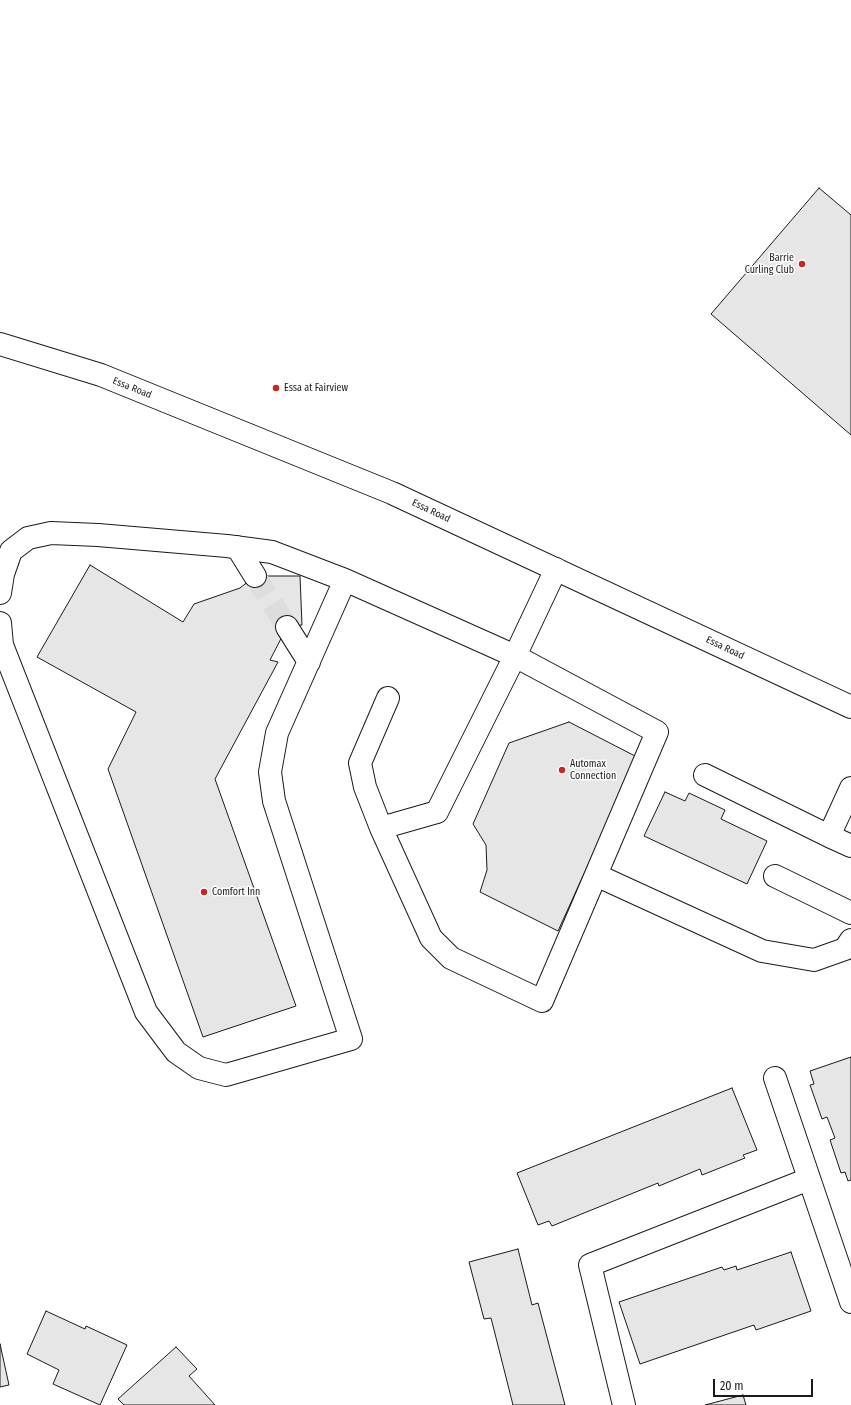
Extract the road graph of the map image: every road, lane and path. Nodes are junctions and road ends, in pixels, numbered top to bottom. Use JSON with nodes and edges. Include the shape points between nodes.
{"nodes":[{"id":1,"x":0,"y":344,"type":"edge"},
{"id":2,"x":237,"y":548,"type":"junction"},
{"id":3,"x":556,"y":569,"type":"junction"},
{"id":4,"x":255,"y":576,"type":"tunnel mouth"},
{"id":5,"x":345,"y":580,"type":"junction"},
{"id":6,"x":0,"y":593,"type":"edge"},
{"id":7,"x":0,"y":623,"type":"edge"},
{"id":8,"x":287,"y":628,"type":"tunnel mouth"},
{"id":9,"x":515,"y":656,"type":"junction"},
{"id":10,"x":309,"y":662,"type":"junction"},
{"id":11,"x":388,"y":698,"type":"dead end"},
{"id":12,"x":851,"y":707,"type":"edge"},
{"id":13,"x":705,"y":775,"type":"dead end"},
{"id":14,"x":851,"y":788,"type":"edge"},
{"id":15,"x":381,"y":828,"type":"junction"},
{"id":16,"x":829,"y":836,"type":"junction"},
{"id":17,"x":851,"y":846,"type":"edge"},
{"id":18,"x":596,"y":876,"type":"junction"},
{"id":19,"x":775,"y":876,"type":"dead end"},
{"id":20,"x":851,"y":913,"type":"edge"},
{"id":21,"x":851,"y":940,"type":"edge"},
{"id":22,"x":775,"y":1078,"type":"dead end"},
{"id":23,"x":809,"y":1179,"type":"junction"},
{"id":24,"x":851,"y":1302,"type":"edge"},
{"id":25,"x":624,"y":1405,"type":"edge"}],
"edges":[{"from":1,"to":3,"type":"main road","name":"Essa Road","via":[[101,375],[392,493]]},
{"from":2,"to":4,"type":"main road"},
{"from":2,"to":5,"type":"main road","via":[[272,552]]},
{"from":2,"to":6,"type":"main road","via":[[51,533],[28,538],[11,551]]},
{"from":3,"to":9,"type":"main road"},
{"from":3,"to":12,"type":"main road","name":"Essa Road"},
{"from":5,"to":9,"type":"main road"},
{"from":5,"to":10,"type":"main road"},
{"from":7,"to":10,"type":"main road","via":[[2,645],[146,1012],[176,1052],[200,1068],[226,1076],[351,1039],[274,801],[270,772],[277,733]]},
{"from":8,"to":10,"type":"main road"},
{"from":9,"to":15,"type":"main road","via":[[437,812]]},
{"from":9,"to":18,"type":"main road","via":[[657,732]]},
{"from":11,"to":15,"type":"main road","via":[[360,763],[365,787]]},
{"from":13,"to":16,"type":"main road"},
{"from":14,"to":16,"type":"main road"},
{"from":15,"to":18,"type":"main road","via":[[431,938],[451,958],[542,1001]]},
{"from":16,"to":17,"type":"main road"},
{"from":18,"to":21,"type":"main road","via":[[762,952],[814,960],[845,949]]},
{"from":19,"to":20,"type":"main road"},
{"from":22,"to":23,"type":"main road"},
{"from":23,"to":24,"type":"main road"},
{"from":23,"to":25,"type":"main road","via":[[590,1265]]}]}
